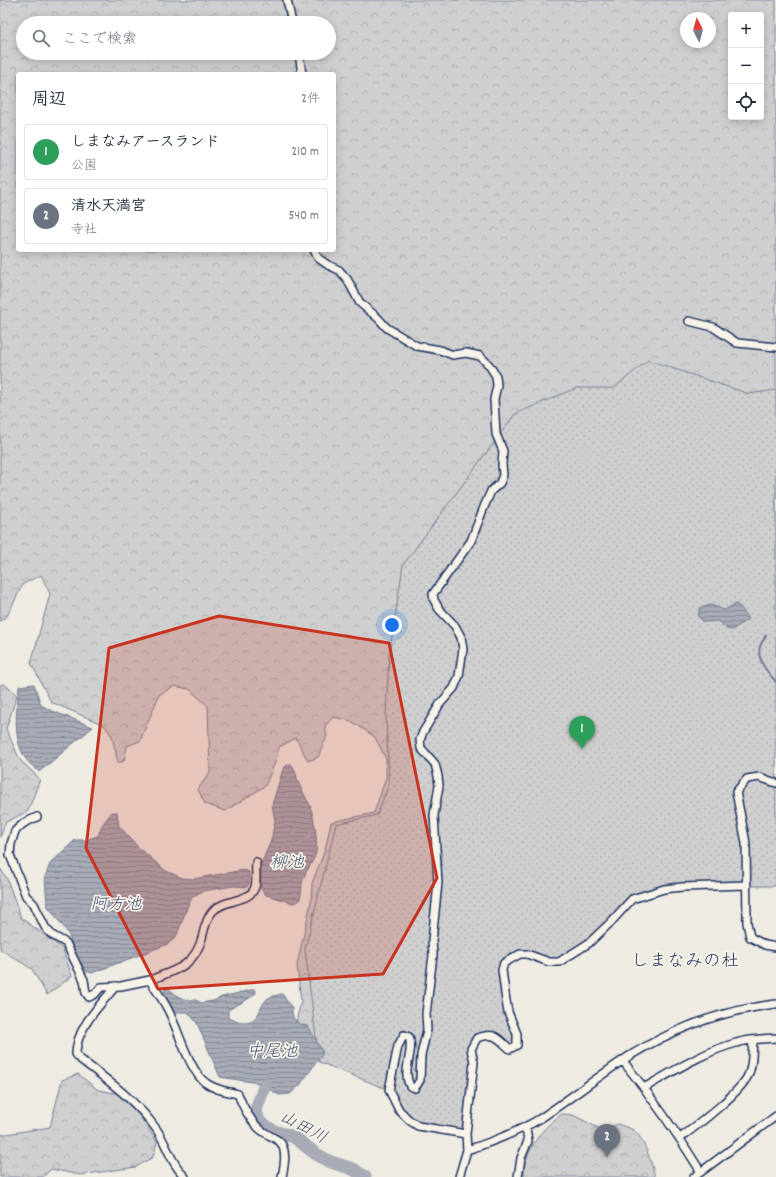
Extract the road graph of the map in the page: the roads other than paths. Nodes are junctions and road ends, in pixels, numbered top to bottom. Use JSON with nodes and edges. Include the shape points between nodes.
{"nodes":[{"id":1,"x":288,"y":0,"type":"edge"},
{"id":2,"x":291,"y":16,"type":"edge"},
{"id":3,"x":300,"y":60,"type":"edge"},
{"id":4,"x":302,"y":72,"type":"edge"},
{"id":5,"x":315,"y":252,"type":"edge"},
{"id":6,"x":689,"y":321,"type":"dead end"},
{"id":7,"x":776,"y":347,"type":"edge"},
{"id":8,"x":776,"y":783,"type":"edge"},
{"id":9,"x":37,"y":817,"type":"dead end"},
{"id":10,"x":256,"y":862,"type":"dead end"},
{"id":11,"x":747,"y":885,"type":"junction"},
{"id":12,"x":776,"y":947,"type":"edge"},
{"id":13,"x":150,"y":980,"type":"junction"},
{"id":14,"x":116,"y":986,"type":"junction"},
{"id":15,"x":776,"y":1004,"type":"edge"},
{"id":16,"x":776,"y":1038,"type":"edge"},
{"id":17,"x":753,"y":1040,"type":"junction"},
{"id":18,"x":623,"y":1061,"type":"junction"},
{"id":19,"x":644,"y":1088,"type":"junction"},
{"id":20,"x":776,"y":1116,"type":"edge"},
{"id":21,"x":526,"y":1127,"type":"junction"},
{"id":22,"x":466,"y":1134,"type":"junction"},
{"id":23,"x":680,"y":1138,"type":"junction"},
{"id":24,"x":467,"y":1150,"type":"junction"},
{"id":25,"x":701,"y":1172,"type":"junction"},
{"id":26,"x":185,"y":1177,"type":"edge"},
{"id":27,"x":282,"y":1177,"type":"edge"},
{"id":28,"x":459,"y":1177,"type":"edge"},
{"id":29,"x":518,"y":1177,"type":"edge"},
{"id":30,"x":694,"y":1177,"type":"edge"}],
"edges":[{"from":1,"to":2,"type":"street"},
{"from":3,"to":4,"type":"street"},
{"from":5,"to":22,"type":"street","via":[[318,258],[339,270],[360,303],[387,328],[417,346],[453,355],[466,353],[480,356],[496,376],[496,434],[503,451],[503,475],[500,483],[491,491],[471,541],[433,594],[439,609],[455,626],[461,637],[463,649],[459,676],[454,688],[440,704],[420,740],[422,748],[435,764],[439,786],[434,815],[438,883],[426,1014],[427,1030],[421,1055],[420,1080],[415,1088],[410,1086],[407,1080],[411,1042],[409,1037],[404,1035],[398,1046],[389,1090],[399,1110],[418,1126]]},
{"from":6,"to":7,"type":"street","via":[[713,327],[737,343]]},
{"from":8,"to":11,"type":"street","via":[[759,776],[747,779],[736,792],[746,843]]},
{"from":9,"to":14,"type":"street","via":[[15,831],[11,844],[10,855],[26,896],[34,904],[45,927],[52,935],[66,943],[84,980],[86,994],[89,997],[101,987]]},
{"from":10,"to":13,"type":"street","via":[[252,894],[218,906],[210,914],[196,955],[179,968]]},
{"from":11,"to":12,"type":"street","via":[[747,923],[750,937],[765,945]]},
{"from":11,"to":22,"type":"street","via":[[682,886],[632,899],[589,943],[559,962],[549,962],[520,954],[504,963],[502,970],[506,1001],[517,1034],[517,1045],[510,1049],[497,1037],[488,1034],[477,1038],[471,1049],[474,1062]]},
{"from":13,"to":14,"type":"street"},
{"from":13,"to":27,"type":"street","via":[[170,1013],[188,1057],[204,1082],[214,1088],[238,1094],[245,1112],[254,1123],[281,1143],[284,1152]]},
{"from":14,"to":26,"type":"street","via":[[86,1024],[77,1040],[76,1054],[135,1105],[156,1129],[178,1170]]},
{"from":15,"to":18,"type":"street","via":[[749,1008],[703,1021],[658,1040]]},
{"from":16,"to":17,"type":"street"},
{"from":17,"to":19,"type":"street","via":[[736,1043],[704,1056]]},
{"from":17,"to":23,"type":"street","via":[[749,1074],[744,1082]]},
{"from":18,"to":19,"type":"street"},
{"from":18,"to":21,"type":"street"},
{"from":19,"to":23,"type":"street"},
{"from":20,"to":25,"type":"street"},
{"from":21,"to":24,"type":"street"},
{"from":21,"to":29,"type":"street","via":[[528,1141]]},
{"from":22,"to":24,"type":"street"},
{"from":23,"to":25,"type":"street"},
{"from":24,"to":28,"type":"street"},
{"from":25,"to":30,"type":"street"}]}
